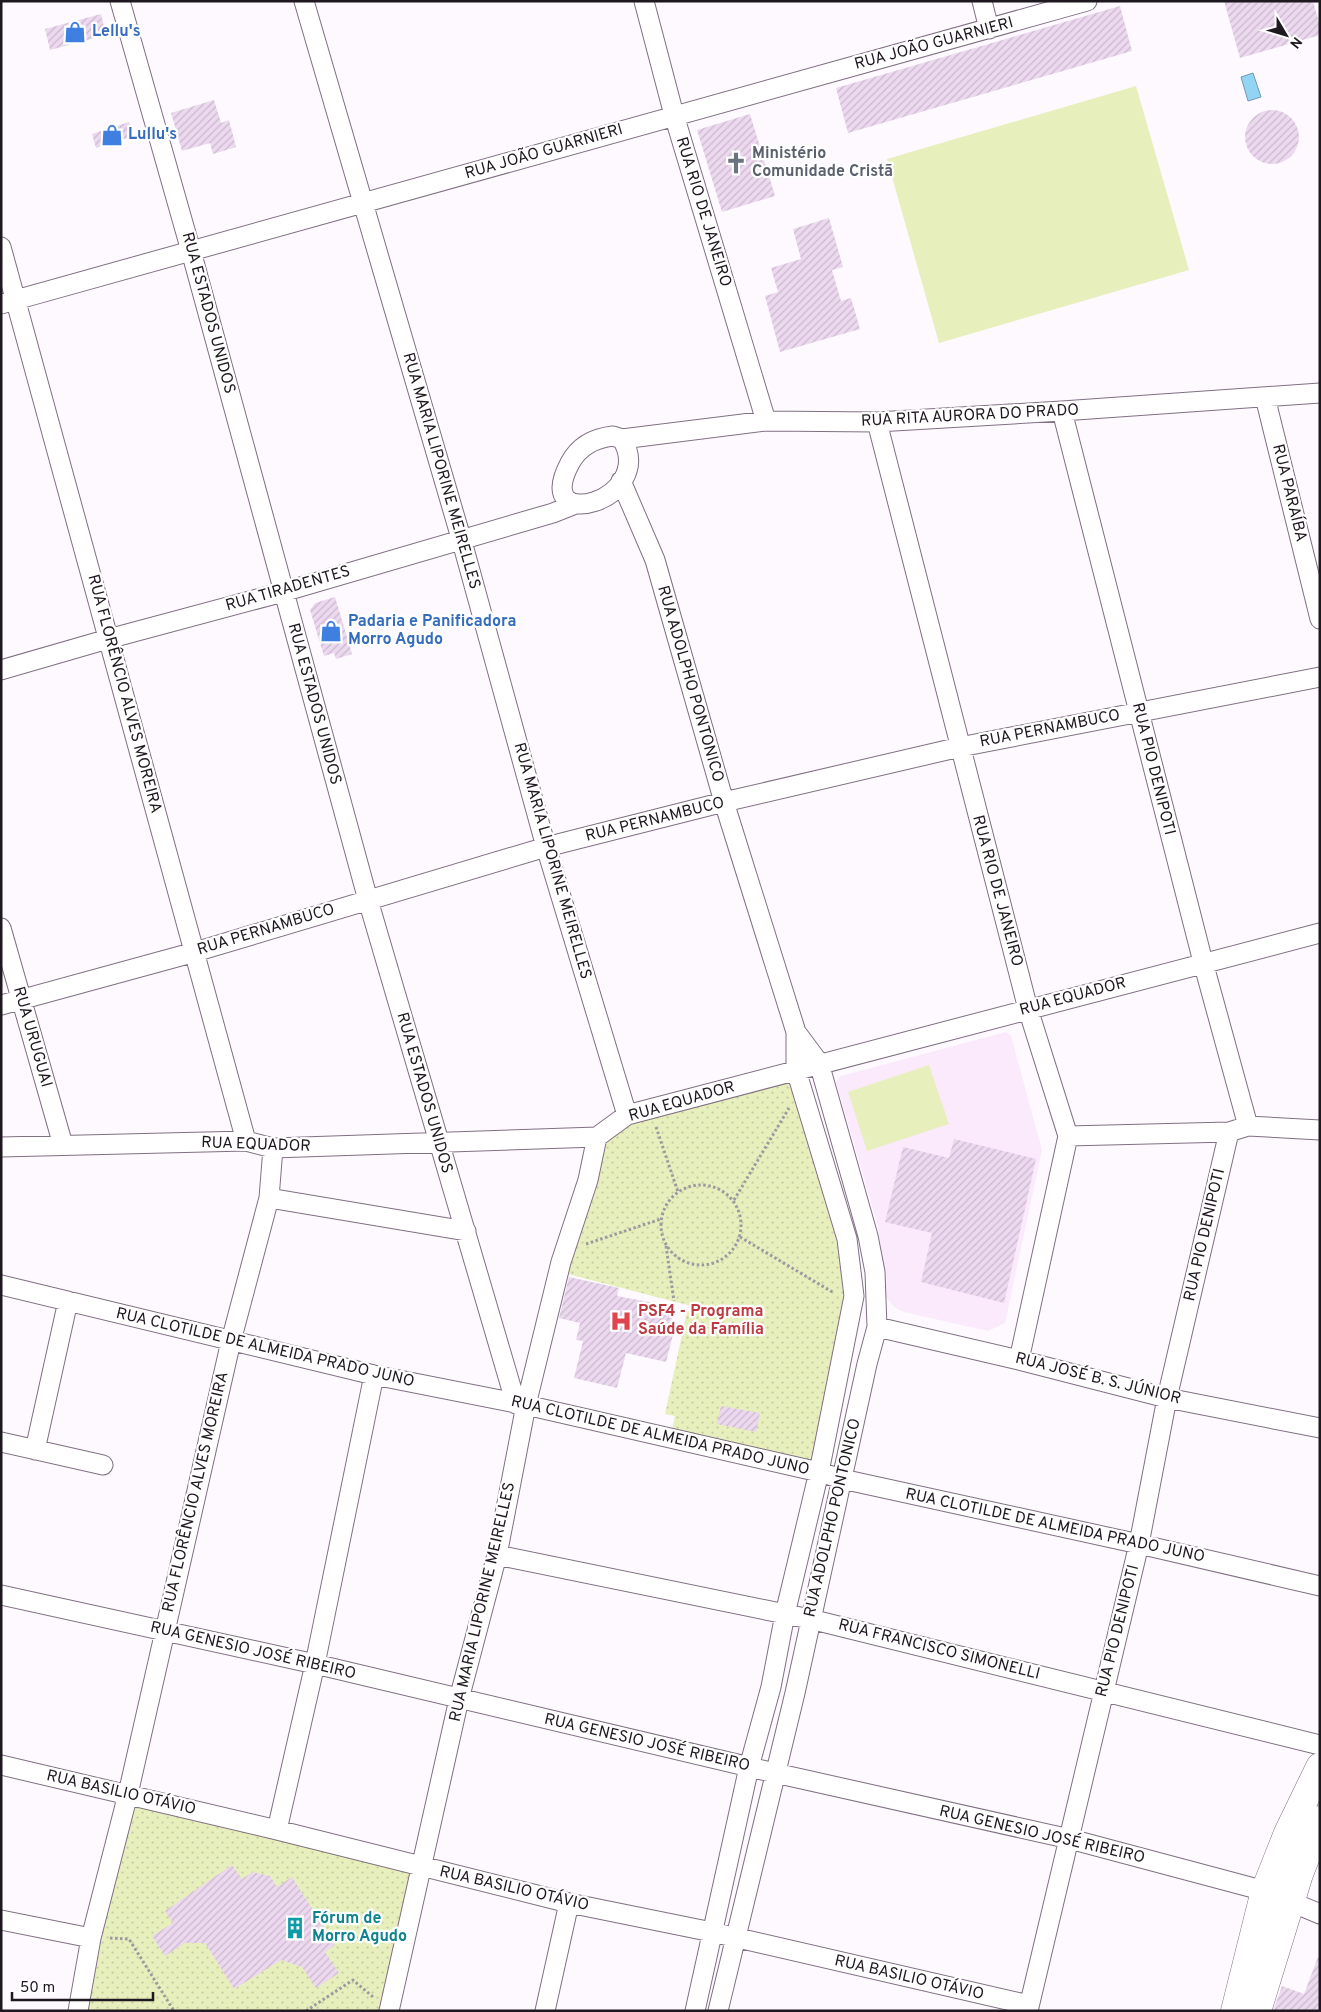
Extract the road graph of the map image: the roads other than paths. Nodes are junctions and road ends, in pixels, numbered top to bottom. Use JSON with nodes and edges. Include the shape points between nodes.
{"nodes":[{"id":1,"x":120,"y":1,"type":"edge"},
{"id":2,"x":304,"y":1,"type":"edge"},
{"id":3,"x":644,"y":1,"type":"edge"},
{"id":4,"x":982,"y":1,"type":"edge"},
{"id":5,"x":1087,"y":1,"type":"edge"},
{"id":6,"x":989,"y":29,"type":"junction"},
{"id":7,"x":674,"y":116,"type":"junction"},
{"id":8,"x":362,"y":204,"type":"junction"},
{"id":9,"x":1,"y":247,"type":"edge"},
{"id":10,"x":191,"y":251,"type":"junction"},
{"id":11,"x":9,"y":302,"type":"edge"},
{"id":12,"x":1320,"y":393,"type":"edge"},
{"id":13,"x":1265,"y":397,"type":"junction"},
{"id":14,"x":1062,"y":411,"type":"junction"},
{"id":15,"x":766,"y":421,"type":"junction"},
{"id":16,"x":877,"y":422,"type":"junction"},
{"id":17,"x":622,"y":438,"type":"junction"},
{"id":18,"x":622,"y":481,"type":"junction"},
{"id":19,"x":573,"y":504,"type":"junction"},
{"id":20,"x":461,"y":538,"type":"junction"},
{"id":21,"x":283,"y":592,"type":"junction"},
{"id":22,"x":1320,"y":619,"type":"edge"},
{"id":23,"x":108,"y":639,"type":"junction"},
{"id":24,"x":1,"y":670,"type":"edge"},
{"id":25,"x":1320,"y":677,"type":"edge"},
{"id":26,"x":1138,"y":711,"type":"junction"},
{"id":27,"x":960,"y":747,"type":"junction"},
{"id":28,"x":724,"y":802,"type":"junction"},
{"id":29,"x":546,"y":847,"type":"junction"},
{"id":30,"x":368,"y":900,"type":"junction"},
{"id":31,"x":1,"y":928,"type":"edge"},
{"id":32,"x":1320,"y":933,"type":"edge"},
{"id":33,"x":196,"y":952,"type":"junction"},
{"id":34,"x":1203,"y":962,"type":"junction"},
{"id":35,"x":22,"y":1000,"type":"junction"},
{"id":36,"x":1,"y":1005,"type":"edge"},
{"id":37,"x":1028,"y":1009,"type":"junction"},
{"id":38,"x":796,"y":1032,"type":"junction"},
{"id":39,"x":819,"y":1063,"type":"junction"},
{"id":40,"x":796,"y":1070,"type":"junction"},
{"id":41,"x":627,"y":1115,"type":"junction"},
{"id":42,"x":1248,"y":1126,"type":"junction"},
{"id":43,"x":1320,"y":1130,"type":"edge"},
{"id":44,"x":1229,"y":1132,"type":"junction"},
{"id":45,"x":597,"y":1136,"type":"junction"},
{"id":46,"x":1068,"y":1136,"type":"junction"},
{"id":47,"x":246,"y":1141,"type":"junction"},
{"id":48,"x":438,"y":1143,"type":"junction"},
{"id":49,"x":63,"y":1145,"type":"junction"},
{"id":50,"x":1,"y":1147,"type":"edge"},
{"id":51,"x":273,"y":1148,"type":"junction"},
{"id":52,"x":269,"y":1198,"type":"junction"},
{"id":53,"x":466,"y":1231,"type":"junction"},
{"id":54,"x":1,"y":1286,"type":"edge"},
{"id":55,"x":68,"y":1301,"type":"junction"},
{"id":56,"x":877,"y":1327,"type":"junction"},
{"id":57,"x":231,"y":1341,"type":"junction"},
{"id":58,"x":1019,"y":1360,"type":"junction"},
{"id":59,"x":374,"y":1375,"type":"junction"},
{"id":60,"x":1168,"y":1398,"type":"junction"},
{"id":61,"x":521,"y":1404,"type":"junction"},
{"id":62,"x":1318,"y":1421,"type":"edge"},
{"id":63,"x":1,"y":1442,"type":"edge"},
{"id":64,"x":35,"y":1450,"type":"junction"},
{"id":65,"x":103,"y":1465,"type":"dead end"},
{"id":66,"x":819,"y":1472,"type":"junction"},
{"id":67,"x":842,"y":1480,"type":"junction"},
{"id":68,"x":1139,"y":1544,"type":"junction"},
{"id":69,"x":497,"y":1555,"type":"junction"},
{"id":70,"x":1320,"y":1586,"type":"edge"},
{"id":71,"x":1,"y":1595,"type":"edge"},
{"id":72,"x":785,"y":1614,"type":"junction"},
{"id":73,"x":810,"y":1619,"type":"junction"},
{"id":74,"x":165,"y":1631,"type":"junction"},
{"id":75,"x":315,"y":1664,"type":"junction"},
{"id":76,"x":771,"y":1687,"type":"junction"},
{"id":77,"x":1103,"y":1690,"type":"junction"},
{"id":78,"x":795,"y":1693,"type":"junction"},
{"id":79,"x":459,"y":1699,"type":"junction"},
{"id":80,"x":1320,"y":1745,"type":"edge"},
{"id":81,"x":1,"y":1765,"type":"edge"},
{"id":82,"x":749,"y":1767,"type":"junction"},
{"id":83,"x":1320,"y":1767,"type":"edge"},
{"id":84,"x":774,"y":1773,"type":"junction"},
{"id":85,"x":128,"y":1794,"type":"junction"},
{"id":86,"x":1320,"y":1820,"type":"edge"},
{"id":87,"x":278,"y":1830,"type":"junction"},
{"id":88,"x":1070,"y":1839,"type":"junction"},
{"id":89,"x":421,"y":1867,"type":"junction"},
{"id":90,"x":1265,"y":1891,"type":"junction"},
{"id":91,"x":569,"y":1903,"type":"junction"},
{"id":92,"x":1290,"y":1903,"type":"junction"},
{"id":93,"x":1320,"y":1914,"type":"edge"},
{"id":94,"x":1,"y":1920,"type":"edge"},
{"id":95,"x":712,"y":1932,"type":"junction"},
{"id":96,"x":100,"y":1938,"type":"junction"},
{"id":97,"x":734,"y":1938,"type":"junction"},
{"id":98,"x":384,"y":2007,"type":"edge"},
{"id":99,"x":1029,"y":2008,"type":"edge"},
{"id":100,"x":78,"y":2011,"type":"edge"},
{"id":101,"x":545,"y":2011,"type":"edge"},
{"id":102,"x":695,"y":2011,"type":"edge"},
{"id":103,"x":718,"y":2011,"type":"edge"},
{"id":104,"x":1235,"y":2011,"type":"edge"},
{"id":105,"x":1257,"y":2011,"type":"edge"}],
"edges":[{"from":1,"to":10,"type":"street","name":"RUA ESTADOS UNIDOS"},
{"from":2,"to":8,"type":"street","name":"RUA MARIA LIPORINE MEIRELLES"},
{"from":3,"to":7,"type":"street","name":"RUA RIO DE JANEIRO"},
{"from":4,"to":6,"type":"street"},
{"from":5,"to":6,"type":"street","name":"RUA JOÃO GUARNIERI"},
{"from":6,"to":7,"type":"street","name":"RUA JOÃO GUARNIERI"},
{"from":7,"to":8,"type":"street","name":"RUA JOÃO GUARNIERI"},
{"from":7,"to":15,"type":"street","name":"RUA RIO DE JANEIRO"},
{"from":8,"to":10,"type":"street","name":"RUA JOÃO GUARNIERI"},
{"from":8,"to":20,"type":"street","name":"RUA MARIA LIPORINE MEIRELLES"},
{"from":9,"to":11,"type":"street","name":"RUA FLORÊNCIO ALVES MOREIRA"},
{"from":10,"to":11,"type":"street","name":"RUA JOÃO GUARNIERI"},
{"from":10,"to":21,"type":"street","name":"RUA ESTADOS UNIDOS"},
{"from":11,"to":23,"type":"street","name":"RUA FLORÊNCIO ALVES MOREIRA"},
{"from":12,"to":13,"type":"street","name":"RUA RITA AURORA DO PRADO"},
{"from":13,"to":14,"type":"street","name":"RUA RITA AURORA DO PRADO"},
{"from":13,"to":22,"type":"street","name":"RUA PARAÍBA"},
{"from":14,"to":16,"type":"street","name":"RUA RITA AURORA DO PRADO"},
{"from":14,"to":26,"type":"street","name":"RUA PIO DENIPOTI"},
{"from":15,"to":16,"type":"street","name":"RUA RITA AURORA DO PRADO"},
{"from":15,"to":17,"type":"street","name":"RUA RITA AURORA DO PRADO"},
{"from":16,"to":27,"type":"street","name":"RUA RIO DE JANEIRO"},
{"from":17,"to":18,"type":"street","via":[[627,456]]},
{"from":17,"to":19,"type":"street","via":[[602,437],[586,444],[572,458],[565,471],[562,489],[566,499]]},
{"from":18,"to":19,"type":"street","via":[[593,504]]},
{"from":18,"to":28,"type":"street","name":"RUA ADOLPHO PONTONICO","via":[[654,560]]},
{"from":19,"to":20,"type":"street","name":"RUA TIRADENTES","via":[[553,513]]},
{"from":20,"to":21,"type":"street","name":"RUA TIRADENTES"},
{"from":20,"to":29,"type":"street","name":"RUA MARIA LIPORINE MEIRELLES"},
{"from":21,"to":23,"type":"street","name":"RUA TIRADENTES"},
{"from":21,"to":30,"type":"street","name":"RUA ESTADOS UNIDOS"},
{"from":23,"to":24,"type":"street","name":"RUA TIRADENTES"},
{"from":23,"to":33,"type":"street","name":"RUA FLORÊNCIO ALVES MOREIRA"},
{"from":25,"to":26,"type":"street","name":"RUA PERNAMBUCO"},
{"from":26,"to":27,"type":"street","name":"RUA PERNAMBUCO"},
{"from":26,"to":34,"type":"street","name":"RUA PIO DENIPOTI"},
{"from":27,"to":28,"type":"street","name":"RUA PERNAMBUCO"},
{"from":27,"to":37,"type":"street","name":"RUA RIO DE JANEIRO"},
{"from":28,"to":29,"type":"street","name":"RUA PERNAMBUCO"},
{"from":28,"to":38,"type":"street","name":"RUA ADOLPHO PONTONICO"},
{"from":29,"to":30,"type":"street","name":"RUA PERNAMBUCO"},
{"from":29,"to":41,"type":"street","name":"RUA MARIA LIPORINE MEIRELLES"},
{"from":30,"to":33,"type":"street","name":"RUA PERNAMBUCO"},
{"from":30,"to":48,"type":"street","name":"RUA ESTADOS UNIDOS"},
{"from":31,"to":35,"type":"street","name":"RUA URUGUAI"},
{"from":32,"to":34,"type":"street","name":"RUA EQUADOR"},
{"from":33,"to":35,"type":"street","name":"RUA PERNAMBUCO"},
{"from":33,"to":47,"type":"street","name":"RUA FLORÊNCIO ALVES MOREIRA"},
{"from":34,"to":37,"type":"street","name":"RUA EQUADOR"},
{"from":34,"to":42,"type":"street","name":"RUA PIO DENIPOTI"},
{"from":35,"to":36,"type":"street","name":"RUA PERNAMBUCO"},
{"from":35,"to":49,"type":"street","name":"RUA URUGUAI"},
{"from":37,"to":39,"type":"street","name":"RUA EQUADOR"},
{"from":37,"to":46,"type":"street","name":"RUA RIO DE JANEIRO"},
{"from":38,"to":39,"type":"street","name":"RUA ADOLPHO PONTONICO"},
{"from":38,"to":40,"type":"street","name":"RUA ADOLPHO PONTONICO"},
{"from":39,"to":40,"type":"street","name":"RUA EQUADOR"},
{"from":39,"to":56,"type":"street","name":"RUA ADOLPHO PONTONICO","via":[[868,1236],[875,1272]]},
{"from":40,"to":41,"type":"street","name":"RUA EQUADOR"},
{"from":40,"to":66,"type":"street","name":"RUA ADOLPHO PONTONICO","via":[[847,1239],[854,1296]]},
{"from":41,"to":45,"type":"street","name":"RUA EQUADOR"},
{"from":42,"to":43,"type":"street"},
{"from":42,"to":44,"type":"street"},
{"from":44,"to":46,"type":"street"},
{"from":44,"to":60,"type":"street","name":"RUA PIO DENIPOTI"},
{"from":45,"to":48,"type":"street","name":"RUA EQUADOR"},
{"from":45,"to":61,"type":"street","name":"RUA MARIA LIPORINE MEIRELLES","via":[[588,1180]]},
{"from":46,"to":58,"type":"street","name":"RUA RIO DE JANEIRO"},
{"from":47,"to":49,"type":"street","name":"RUA EQUADOR"},
{"from":47,"to":51,"type":"street","name":"RUA EQUADOR"},
{"from":48,"to":51,"type":"street","name":"RUA EQUADOR"},
{"from":48,"to":53,"type":"street","name":"RUA ESTADOS UNIDOS"},
{"from":49,"to":50,"type":"street","name":"RUA EQUADOR"},
{"from":51,"to":52,"type":"street","name":"RUA FLORÊNCIO ALVES MOREIRA"},
{"from":52,"to":53,"type":"street"},
{"from":52,"to":57,"type":"street","name":"RUA FLORÊNCIO ALVES MOREIRA"},
{"from":53,"to":61,"type":"street","name":"RUA ESTADOS UNIDOS"},
{"from":54,"to":55,"type":"street","name":"RUA CLOTILDE DE ALMEIDA PRADO JUNO"},
{"from":55,"to":57,"type":"street","name":"RUA CLOTILDE DE ALMEIDA PRADO JUNO"},
{"from":55,"to":64,"type":"street"},
{"from":56,"to":58,"type":"street","name":"RUA JOSÉ B. S. JÚNIOR"},
{"from":56,"to":67,"type":"street","name":"RUA ADOLPHO PONTONICO"},
{"from":57,"to":59,"type":"street","name":"RUA CLOTILDE DE ALMEIDA PRADO JUNO"},
{"from":57,"to":74,"type":"street","name":"RUA FLORÊNCIO ALVES MOREIRA"},
{"from":58,"to":60,"type":"street","name":"RUA JOSÉ B. S. JÚNIOR"},
{"from":59,"to":61,"type":"street","name":"RUA CLOTILDE DE ALMEIDA PRADO JUNO"},
{"from":59,"to":75,"type":"street"},
{"from":60,"to":62,"type":"street","name":"RUA JOSÉ B. S. JÚNIOR"},
{"from":60,"to":68,"type":"street","name":"RUA PIO DENIPOTI"},
{"from":61,"to":66,"type":"street","name":"RUA CLOTILDE DE ALMEIDA PRADO JUNO"},
{"from":61,"to":69,"type":"street","name":"RUA MARIA LIPORINE MEIRELLES"},
{"from":63,"to":64,"type":"street"},
{"from":64,"to":65,"type":"street"},
{"from":66,"to":67,"type":"street","name":"RUA CLOTILDE DE ALMEIDA PRADO JUNO"},
{"from":66,"to":72,"type":"street","name":"RUA ADOLPHO PONTONICO"},
{"from":67,"to":68,"type":"street","name":"RUA CLOTILDE DE ALMEIDA PRADO JUNO"},
{"from":67,"to":73,"type":"street","name":"RUA ADOLPHO PONTONICO"},
{"from":68,"to":70,"type":"street","name":"RUA CLOTILDE DE ALMEIDA PRADO JUNO"},
{"from":68,"to":77,"type":"street","name":"RUA PIO DENIPOTI"},
{"from":69,"to":72,"type":"street","name":"RUA FRANCISCO SIMONELLI"},
{"from":69,"to":79,"type":"street","name":"RUA MARIA LIPORINE MEIRELLES"},
{"from":71,"to":74,"type":"street","name":"RUA GENESIO JOSÉ RIBEIRO"},
{"from":72,"to":73,"type":"street","name":"RUA FRANCISCO SIMONELLI"},
{"from":72,"to":76,"type":"street","name":"RUA ADOLPHO PONTONICO"},
{"from":73,"to":77,"type":"street","name":"RUA FRANCISCO SIMONELLI"},
{"from":73,"to":78,"type":"street","name":"RUA ADOLPHO PONTONICO"},
{"from":74,"to":75,"type":"street","name":"RUA GENESIO JOSÉ RIBEIRO"},
{"from":74,"to":85,"type":"street","name":"RUA FLORÊNCIO ALVES MOREIRA"},
{"from":75,"to":79,"type":"street","name":"RUA GENESIO JOSÉ RIBEIRO"},
{"from":75,"to":87,"type":"street"},
{"from":76,"to":78,"type":"street"},
{"from":76,"to":82,"type":"street","name":"RUA ADOLPHO PONTONICO"},
{"from":77,"to":80,"type":"street","name":"RUA FRANCISCO SIMONELLI"},
{"from":77,"to":88,"type":"street","name":"RUA PIO DENIPOTI"},
{"from":78,"to":84,"type":"street","name":"RUA ADOLPHO PONTONICO"},
{"from":79,"to":82,"type":"street","name":"RUA GENESIO JOSÉ RIBEIRO"},
{"from":79,"to":89,"type":"street","name":"RUA MARIA LIPORINE MEIRELLES"},
{"from":81,"to":85,"type":"street","name":"RUA BASILIO OTÁVIO"},
{"from":82,"to":84,"type":"street","name":"RUA GENESIO JOSÉ RIBEIRO"},
{"from":82,"to":95,"type":"street","name":"RUA ADOLPHO PONTONICO"},
{"from":83,"to":90,"type":"main road"},
{"from":84,"to":88,"type":"street","name":"RUA GENESIO JOSÉ RIBEIRO"},
{"from":84,"to":97,"type":"street","name":"RUA ADOLPHO PONTONICO"},
{"from":85,"to":87,"type":"street","name":"RUA BASILIO OTÁVIO"},
{"from":85,"to":96,"type":"street","name":"RUA FLORÊNCIO ALVES MOREIRA"},
{"from":86,"to":92,"type":"main road"},
{"from":87,"to":89,"type":"street","name":"RUA BASILIO OTÁVIO"},
{"from":88,"to":90,"type":"street","name":"RUA GENESIO JOSÉ RIBEIRO"},
{"from":88,"to":99,"type":"street","name":"RUA PIO DENIPOTI"},
{"from":89,"to":91,"type":"street","name":"RUA BASILIO OTÁVIO"},
{"from":89,"to":98,"type":"street","name":"RUA MARIA LIPORINE MEIRELLES"},
{"from":90,"to":92,"type":"street","name":"RUA GENESIO JOSÉ RIBEIRO"},
{"from":90,"to":104,"type":"main road"},
{"from":91,"to":95,"type":"street","name":"RUA BASILIO OTÁVIO"},
{"from":91,"to":101,"type":"street"},
{"from":92,"to":93,"type":"street","name":"RUA GENESIO JOSÉ RIBEIRO"},
{"from":92,"to":105,"type":"main road"},
{"from":94,"to":96,"type":"street"},
{"from":95,"to":97,"type":"street","name":"RUA BASILIO OTÁVIO"},
{"from":95,"to":102,"type":"street","name":"RUA ADOLPHO PONTONICO"},
{"from":96,"to":100,"type":"street","name":"RUA FLORÊNCIO ALVES MOREIRA"},
{"from":97,"to":99,"type":"street","name":"RUA BASILIO OTÁVIO"},
{"from":97,"to":103,"type":"street","name":"RUA ADOLPHO PONTONICO"}]}
